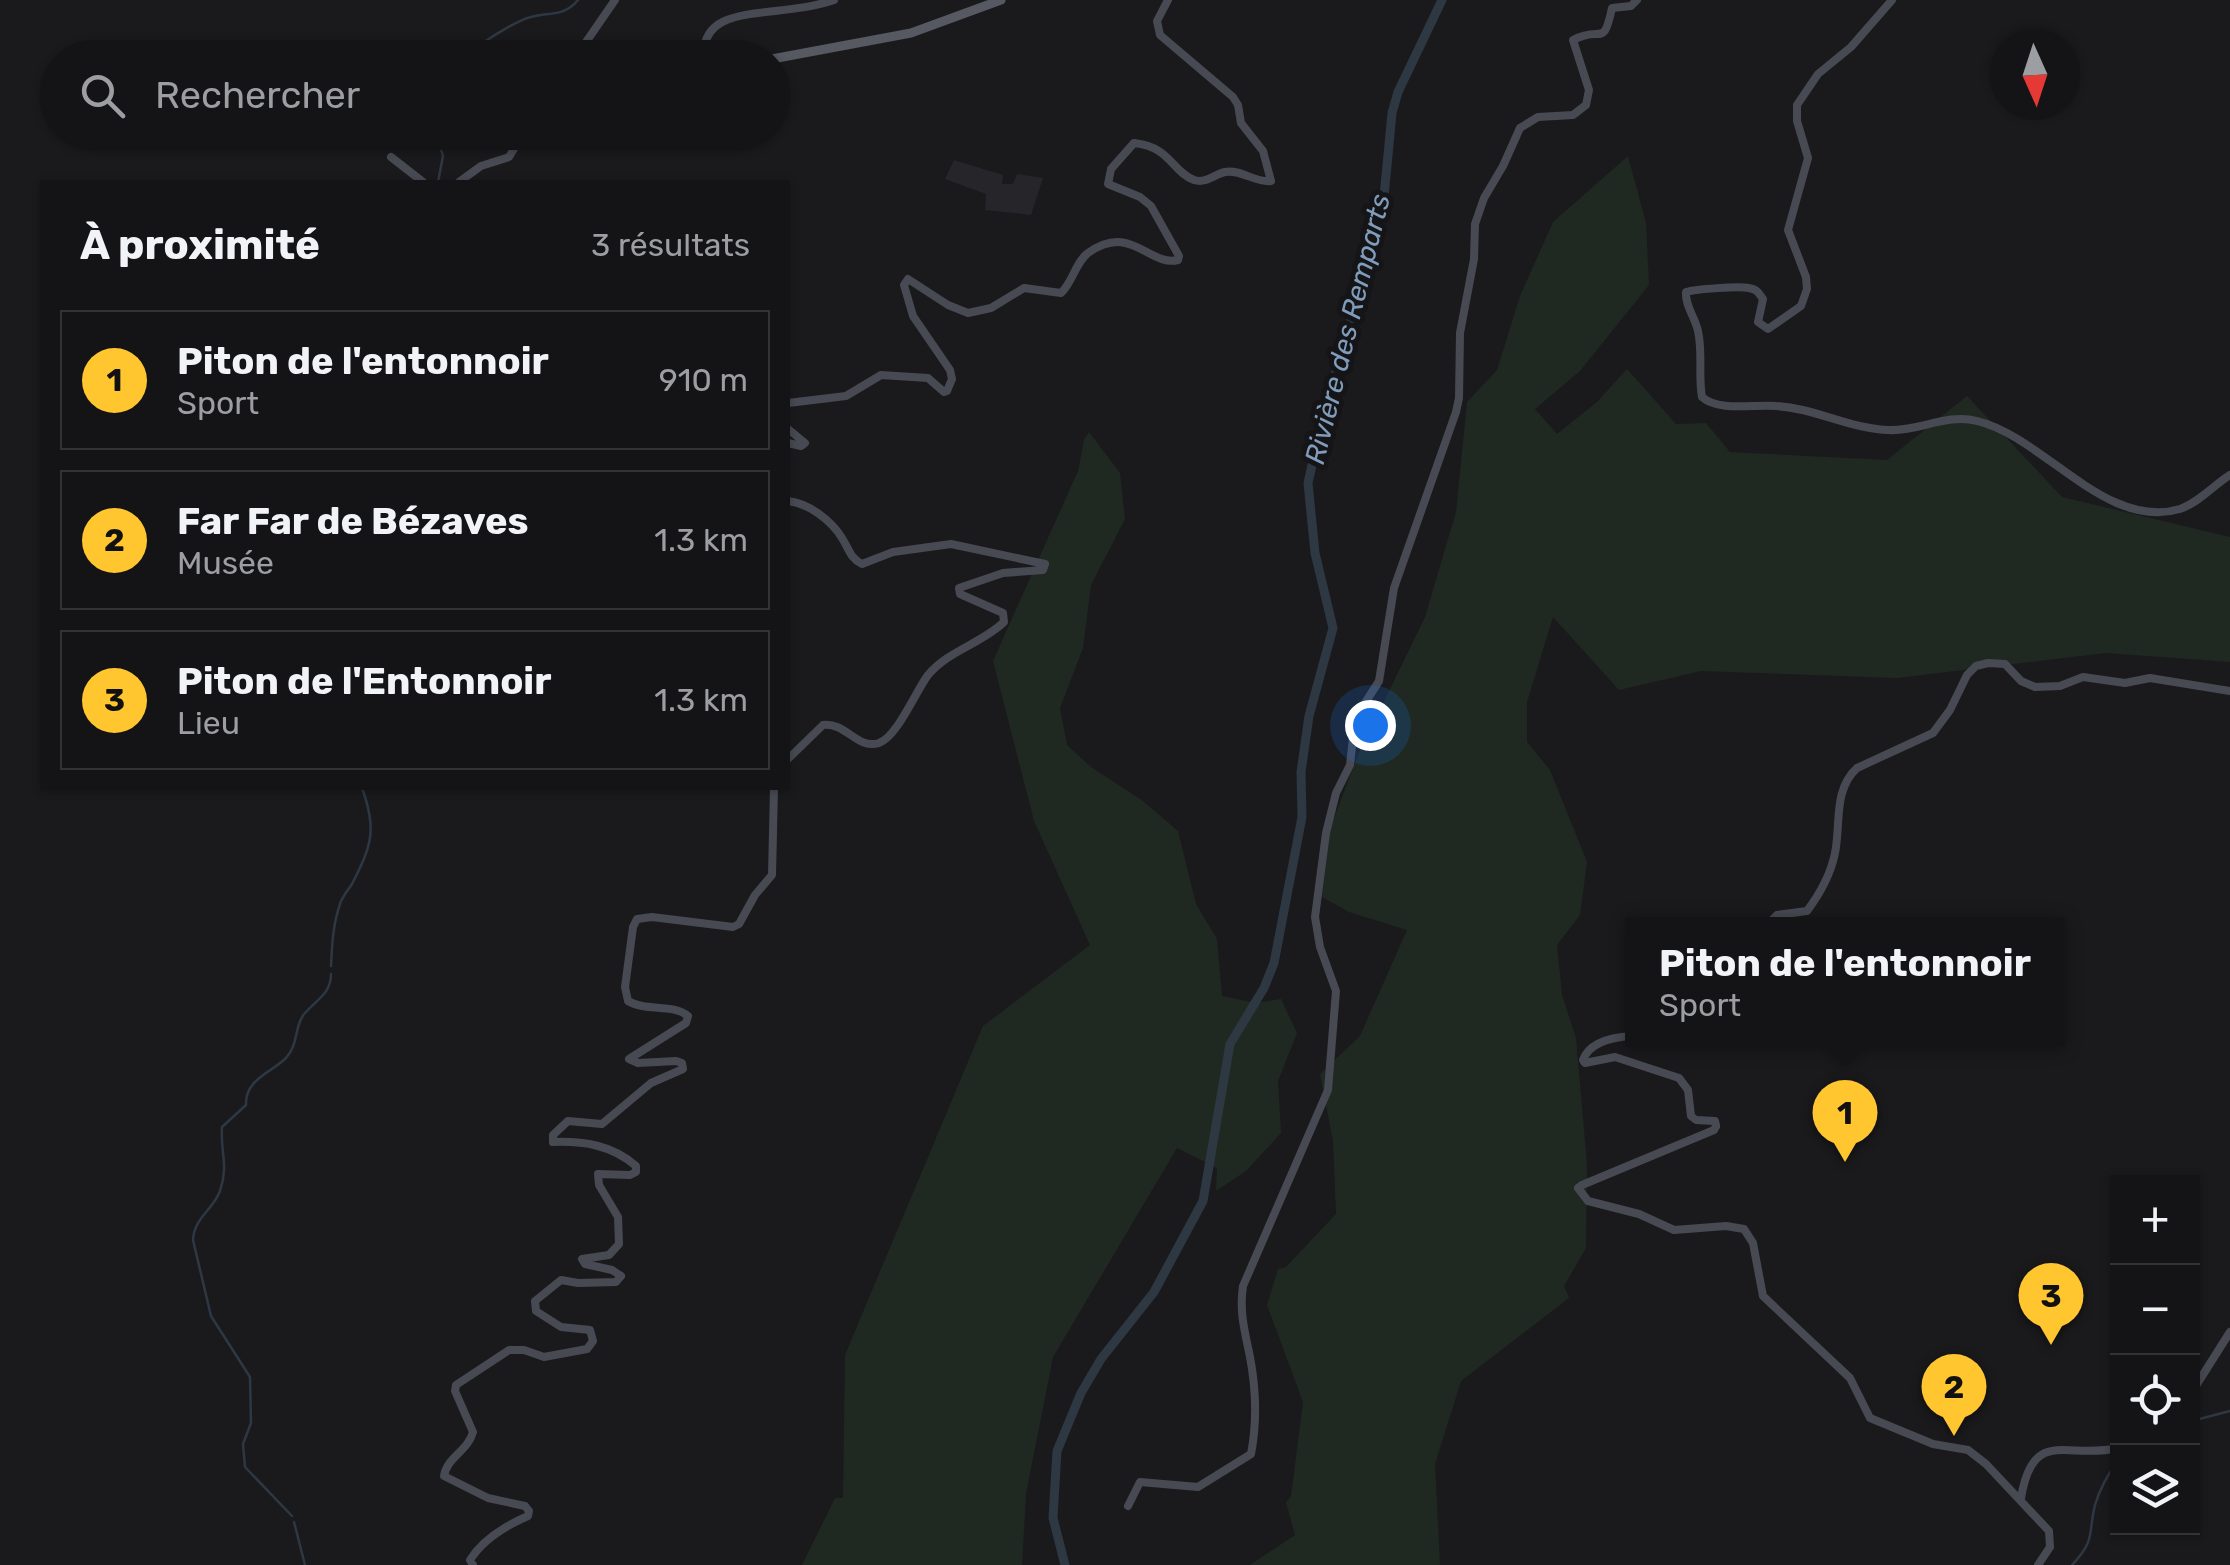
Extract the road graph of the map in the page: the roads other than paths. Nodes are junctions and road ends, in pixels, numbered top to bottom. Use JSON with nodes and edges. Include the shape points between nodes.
{"nodes":[{"id":1,"x":614,"y":0,"type":"edge"},
{"id":2,"x":834,"y":0,"type":"edge"},
{"id":3,"x":1001,"y":0,"type":"edge"},
{"id":4,"x":1168,"y":0,"type":"edge"},
{"id":5,"x":1638,"y":0,"type":"edge"},
{"id":6,"x":1892,"y":0,"type":"edge"},
{"id":7,"x":756,"y":1,"type":"edge"},
{"id":8,"x":725,"y":8,"type":"dead end"},
{"id":9,"x":707,"y":18,"type":"dead end"},
{"id":10,"x":587,"y":40,"type":"edge"},
{"id":11,"x":703,"y":40,"type":"edge"},
{"id":12,"x":707,"y":40,"type":"edge"},
{"id":13,"x":790,"y":56,"type":"edge"},
{"id":14,"x":513,"y":150,"type":"edge"},
{"id":15,"x":391,"y":157,"type":"dead end"},
{"id":16,"x":420,"y":180,"type":"edge"},
{"id":17,"x":460,"y":180,"type":"edge"},
{"id":18,"x":790,"y":403,"type":"edge"},
{"id":19,"x":790,"y":431,"type":"edge"},
{"id":20,"x":790,"y":444,"type":"edge"},
{"id":21,"x":2230,"y":474,"type":"edge"},
{"id":22,"x":790,"y":501,"type":"edge"},
{"id":23,"x":2230,"y":691,"type":"edge"},
{"id":24,"x":790,"y":757,"type":"edge"},
{"id":25,"x":774,"y":790,"type":"edge"},
{"id":26,"x":1775,"y":917,"type":"edge"},
{"id":27,"x":1625,"y":1038,"type":"edge"},
{"id":28,"x":2230,"y":1332,"type":"edge"},
{"id":29,"x":2200,"y":1379,"type":"edge"},
{"id":30,"x":2110,"y":1448,"type":"edge"},
{"id":31,"x":2021,"y":1498,"type":"junction"},
{"id":32,"x":1128,"y":1506,"type":"dead end"},
{"id":33,"x":473,"y":1565,"type":"edge"},
{"id":34,"x":2038,"y":1565,"type":"edge"}],
"edges":[{"from":1,"to":10,"type":"street"},
{"from":2,"to":7,"type":"street","via":[[806,7]]},
{"from":3,"to":13,"type":"main road","via":[[911,33]]},
{"from":4,"to":18,"type":"street","via":[[1157,21],[1160,35],[1238,104],[1241,124],[1263,151],[1272,180],[1228,171],[1194,180],[1161,151],[1134,143],[1110,169],[1108,184],[1151,206],[1178,260],[1122,242],[1088,253],[1061,293],[1024,288],[968,313],[908,279],[913,316],[950,370],[947,391],[928,378],[881,375],[846,396]]},
{"from":5,"to":32,"type":"street","via":[[1612,8],[1605,32],[1573,40],[1589,90],[1586,105],[1573,116],[1538,117],[1520,128],[1475,224],[1456,412],[1394,588],[1378,681],[1354,719],[1350,764],[1326,833],[1315,917],[1336,992],[1328,1090],[1244,1286],[1251,1454],[1198,1487],[1140,1482]]},
{"from":6,"to":21,"type":"street","via":[[1818,74],[1797,106],[1808,158],[1788,230],[1806,278],[1801,306],[1768,329],[1758,322],[1763,299],[1753,289],[1686,292],[1701,344],[1702,396],[1716,404],[1797,408],[1887,430],[1974,420],[2044,454],[2079,484],[2153,512],[2183,508]]},
{"from":8,"to":12,"type":"street","via":[[712,20]]},
{"from":9,"to":11,"type":"street"},
{"from":14,"to":17,"type":"street"},
{"from":15,"to":16,"type":"street"},
{"from":19,"to":20,"type":"street","via":[[805,443]]},
{"from":22,"to":24,"type":"street","via":[[825,520],[862,564],[952,544],[1045,564],[1043,570],[1003,573],[959,588],[1003,613],[1004,622],[934,668],[887,738],[868,744],[840,726],[823,725]]},
{"from":23,"to":26,"type":"street","via":[[2150,678],[2125,683],[2083,677],[2035,687],[2005,664],[1976,666],[1933,733],[1848,776],[1834,859],[1813,903],[1807,912]]},
{"from":25,"to":33,"type":"street","via":[[772,876],[739,924],[652,917],[637,919],[633,927],[626,997],[638,1006],[682,1011],[688,1019],[629,1060],[684,1067],[651,1082],[602,1124],[568,1121],[553,1135],[553,1142],[583,1141],[636,1166],[630,1176],[598,1174],[618,1217],[619,1244],[609,1255],[582,1258],[620,1276],[616,1282],[560,1280],[535,1301],[536,1311],[562,1327],[590,1330],[587,1349],[544,1357],[509,1350],[456,1385],[473,1432],[444,1476],[529,1511],[475,1552]]},
{"from":27,"to":31,"type":"street","via":[[1598,1044],[1582,1060],[1614,1057],[1680,1078],[1691,1116],[1716,1126],[1582,1184],[1582,1196],[1674,1230],[1744,1229],[1753,1242],[1763,1296],[1850,1378],[1870,1418],[1933,1444],[1968,1450]]},
{"from":28,"to":29,"type":"street"},
{"from":30,"to":31,"type":"street","via":[[2042,1452],[2026,1472]]},
{"from":31,"to":34,"type":"street","via":[[2051,1537]]}]}
